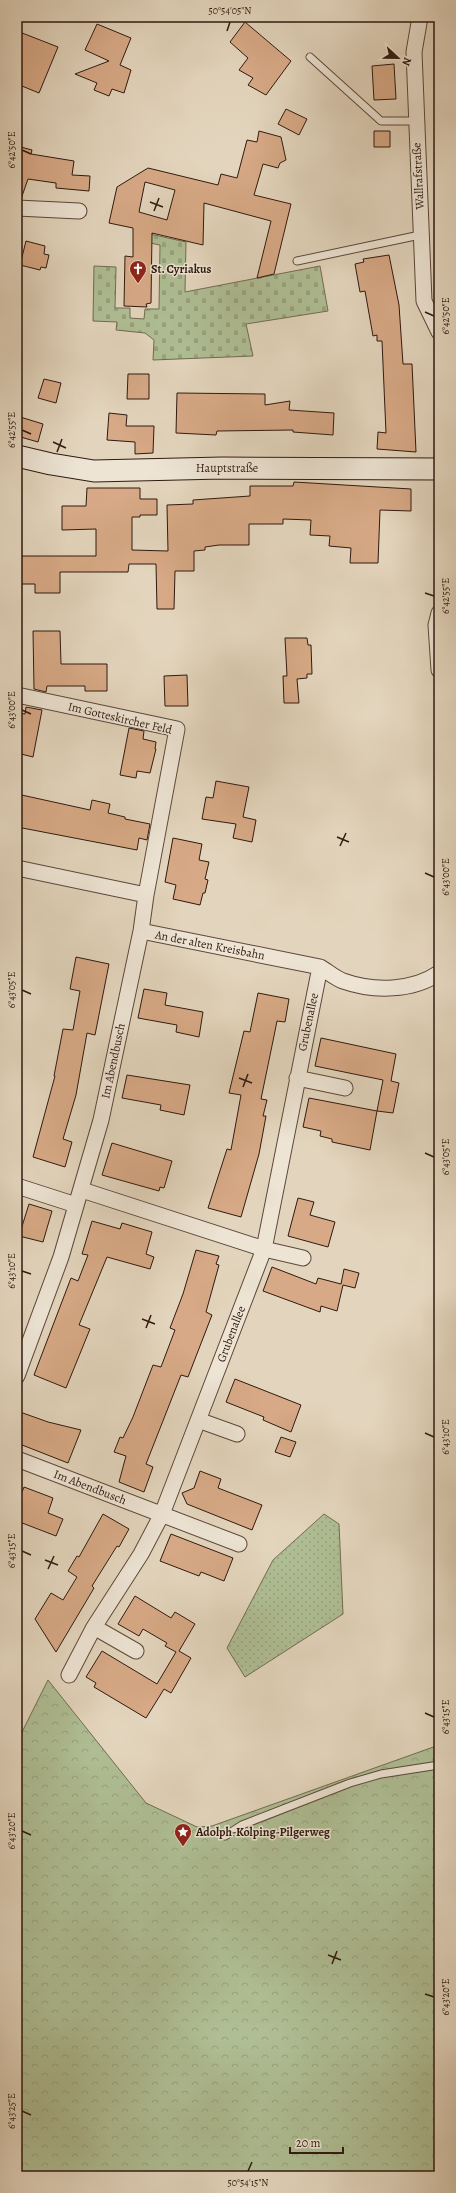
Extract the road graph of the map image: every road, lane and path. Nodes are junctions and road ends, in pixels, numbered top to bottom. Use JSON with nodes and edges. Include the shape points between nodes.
{"nodes":[{"id":1,"x":420,"y":17,"type":"edge"},
{"id":2,"x":310,"y":57,"type":"dead end"},
{"id":3,"x":415,"y":121,"type":"junction"},
{"id":4,"x":17,"y":208,"type":"edge"},
{"id":5,"x":79,"y":211,"type":"dead end"},
{"id":6,"x":420,"y":234,"type":"junction"},
{"id":7,"x":297,"y":261,"type":"dead end"},
{"id":8,"x":439,"y":332,"type":"edge"},
{"id":9,"x":17,"y":456,"type":"edge"},
{"id":10,"x":439,"y":469,"type":"edge"},
{"id":11,"x":439,"y":613,"type":"edge"},
{"id":12,"x":439,"y":670,"type":"edge"},
{"id":13,"x":17,"y":695,"type":"edge"},
{"id":14,"x":17,"y":868,"type":"edge"},
{"id":15,"x":146,"y":895,"type":"junction"},
{"id":16,"x":141,"y":931,"type":"junction"},
{"id":17,"x":320,"y":967,"type":"junction"},
{"id":18,"x":439,"y":973,"type":"edge"},
{"id":19,"x":297,"y":1078,"type":"junction"},
{"id":20,"x":345,"y":1088,"type":"dead end"},
{"id":21,"x":17,"y":1186,"type":"edge"},
{"id":22,"x":82,"y":1190,"type":"junction"},
{"id":23,"x":76,"y":1205,"type":"junction"},
{"id":24,"x":264,"y":1249,"type":"junction"},
{"id":25,"x":303,"y":1258,"type":"dead end"},
{"id":26,"x":17,"y":1376,"type":"edge"},
{"id":27,"x":198,"y":1420,"type":"junction"},
{"id":28,"x":237,"y":1434,"type":"dead end"},
{"id":29,"x":17,"y":1459,"type":"edge"},
{"id":30,"x":162,"y":1514,"type":"junction"},
{"id":31,"x":239,"y":1544,"type":"dead end"},
{"id":32,"x":94,"y":1627,"type":"junction"},
{"id":33,"x":136,"y":1651,"type":"dead end"},
{"id":34,"x":69,"y":1675,"type":"dead end"},
{"id":35,"x":439,"y":1765,"type":"edge"},
{"id":36,"x":224,"y":1836,"type":"dead end"}],
"edges":[{"from":1,"to":3,"type":"street","name":"Wallrafstraße","via":[[414,52]]},
{"from":2,"to":3,"type":"lane","via":[[381,121]]},
{"from":3,"to":6,"type":"street","name":"Wallrafstraße"},
{"from":4,"to":5,"type":"street"},
{"from":6,"to":7,"type":"lane"},
{"from":6,"to":8,"type":"street","name":"Wallrafstraße","via":[[424,301]]},
{"from":9,"to":10,"type":"main road","name":"Hauptstraße","via":[[94,471],[222,468]]},
{"from":11,"to":12,"type":"street","via":[[436,625]]},
{"from":13,"to":15,"type":"street","name":"Im Gotteskircher Feld","via":[[177,728]]},
{"from":14,"to":15,"type":"street"},
{"from":15,"to":16,"type":"street","name":"An der alten Kreisbahn"},
{"from":16,"to":17,"type":"street","name":"An der alten Kreisbahn"},
{"from":16,"to":22,"type":"street","name":"Im Abendbusch","via":[[101,1120]]},
{"from":17,"to":18,"type":"street","name":"An der alten Kreisbahn","via":[[343,981],[374,987],[402,988],[427,981]]},
{"from":17,"to":19,"type":"street","name":"Grubenallee"},
{"from":19,"to":20,"type":"street"},
{"from":19,"to":24,"type":"street","name":"Grubenallee"},
{"from":21,"to":23,"type":"street"},
{"from":22,"to":23,"type":"street","name":"Im Abendbusch"},
{"from":22,"to":24,"type":"street"},
{"from":23,"to":26,"type":"street","name":"Im Abendbusch","via":[[61,1257]]},
{"from":24,"to":25,"type":"street"},
{"from":24,"to":27,"type":"street","name":"Grubenallee"},
{"from":27,"to":28,"type":"street"},
{"from":27,"to":30,"type":"street","name":"Grubenallee"},
{"from":29,"to":30,"type":"street","name":"Im Abendbusch"},
{"from":30,"to":31,"type":"street"},
{"from":30,"to":32,"type":"street","name":"Grubenallee","via":[[141,1554]]},
{"from":32,"to":33,"type":"street"},
{"from":32,"to":34,"type":"street","name":"Grubenallee"},
{"from":35,"to":36,"type":"lane","via":[[381,1774],[350,1783],[242,1825]]}]}
